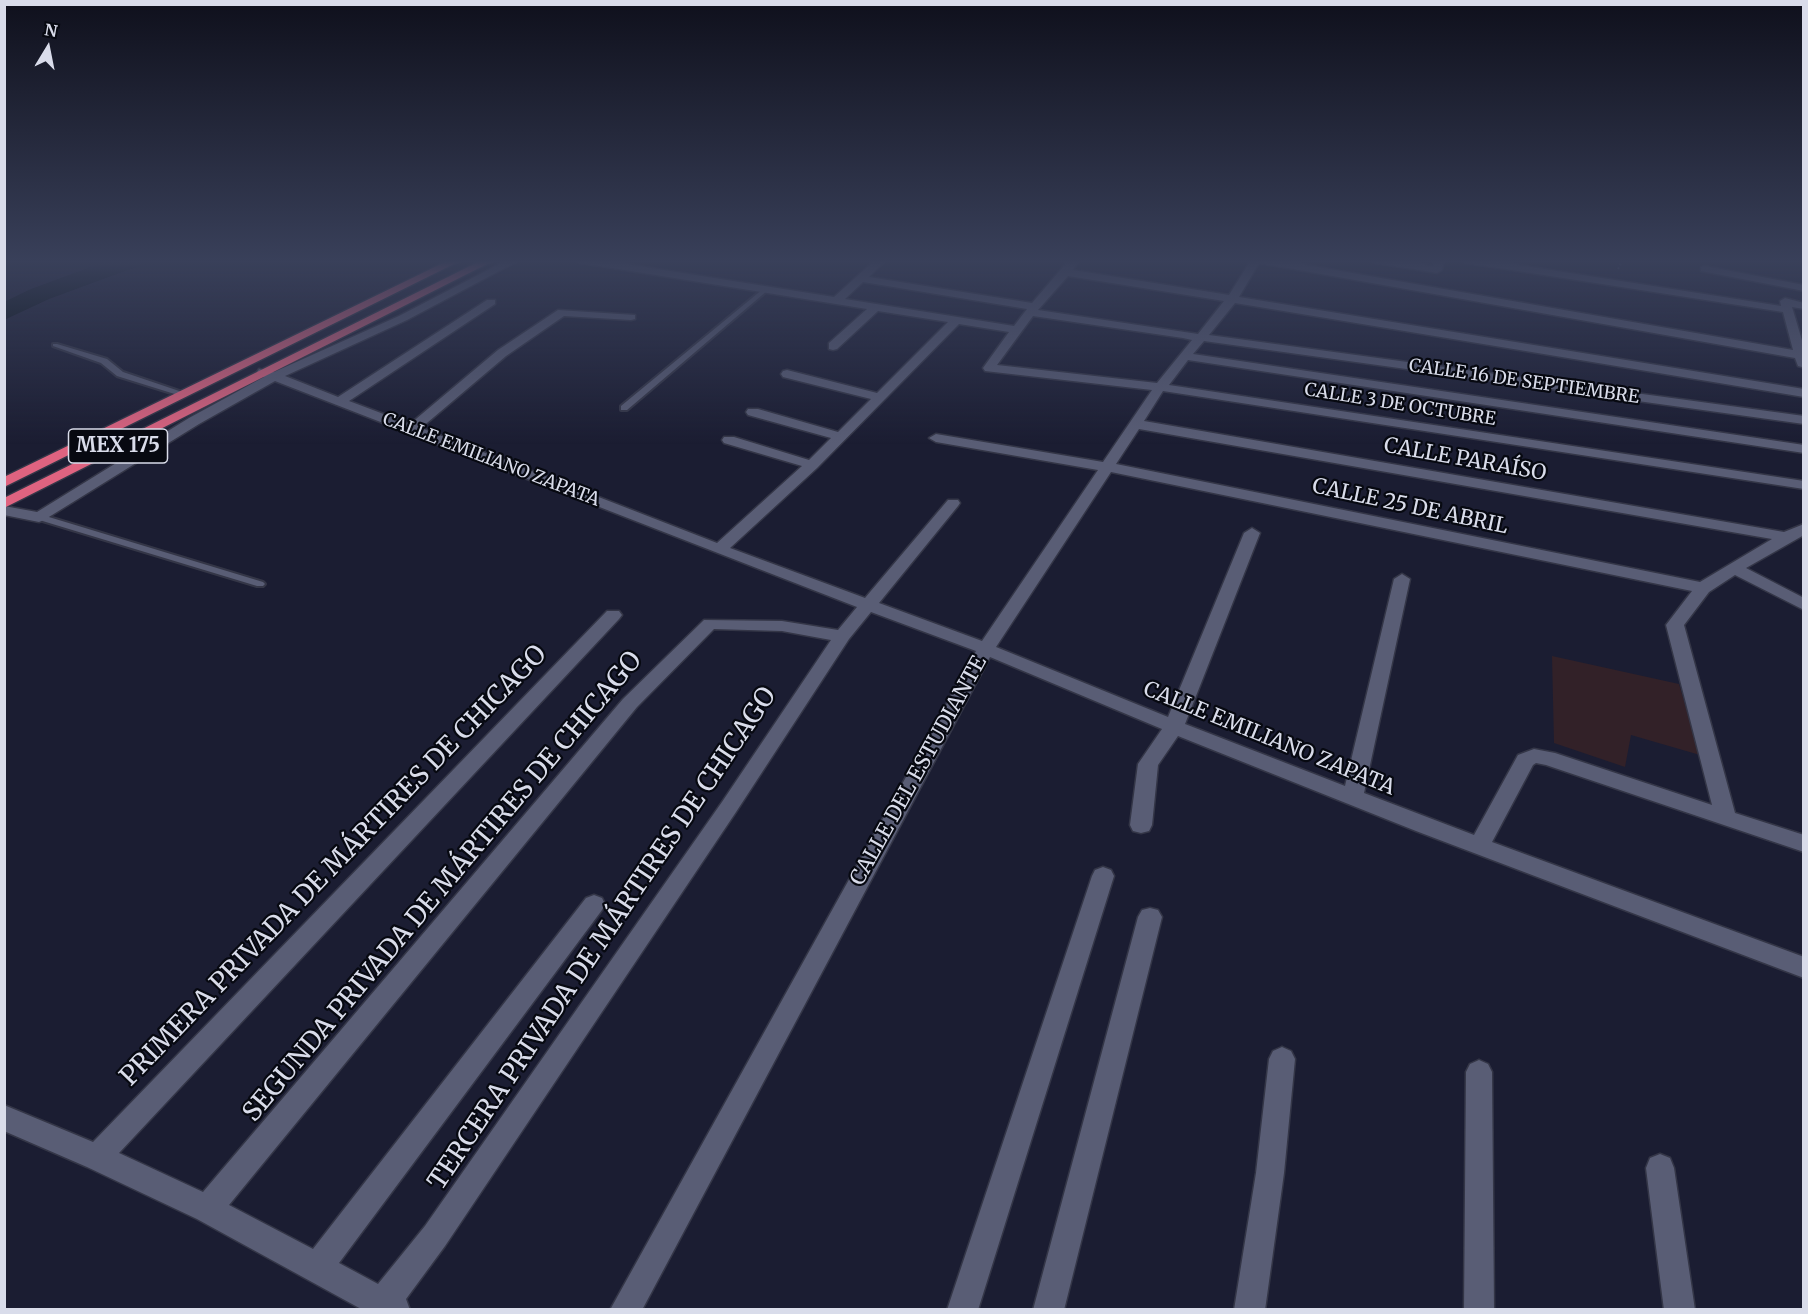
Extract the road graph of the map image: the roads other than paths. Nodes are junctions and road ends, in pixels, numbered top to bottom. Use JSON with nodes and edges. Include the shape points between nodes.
{"nodes":[{"id":1,"x":332,"y":321,"type":"edge"},
{"id":2,"x":371,"y":321,"type":"edge"},
{"id":3,"x":395,"y":321,"type":"edge"},
{"id":4,"x":461,"y":321,"type":"edge"},
{"id":5,"x":548,"y":321,"type":"edge"},
{"id":6,"x":728,"y":321,"type":"edge"},
{"id":7,"x":860,"y":321,"type":"edge"},
{"id":8,"x":956,"y":321,"type":"edge"},
{"id":9,"x":965,"y":321,"type":"edge"},
{"id":10,"x":1024,"y":321,"type":"edge"},
{"id":11,"x":1103,"y":321,"type":"edge"},
{"id":12,"x":1214,"y":321,"type":"edge"},
{"id":13,"x":1368,"y":321,"type":"edge"},
{"id":14,"x":1588,"y":321,"type":"edge"},
{"id":15,"x":1791,"y":321,"type":"edge"},
{"id":16,"x":1017,"y":330,"type":"junction"},
{"id":17,"x":1201,"y":337,"type":"junction"},
{"id":18,"x":55,"y":345,"type":"dead end"},
{"id":19,"x":833,"y":346,"type":"dead end"},
{"id":20,"x":1184,"y":356,"type":"junction"},
{"id":21,"x":1801,"y":361,"type":"edge"},
{"id":22,"x":269,"y":374,"type":"junction"},
{"id":23,"x":787,"y":374,"type":"dead end"},
{"id":24,"x":1160,"y":387,"type":"junction"},
{"id":25,"x":1803,"y":393,"type":"edge"},
{"id":26,"x":184,"y":394,"type":"junction"},
{"id":27,"x":879,"y":397,"type":"junction"},
{"id":28,"x":340,"y":401,"type":"junction"},
{"id":29,"x":624,"y":408,"type":"dead end"},
{"id":30,"x":753,"y":412,"type":"dead end"},
{"id":31,"x":1803,"y":420,"type":"edge"},
{"id":32,"x":1136,"y":424,"type":"junction"},
{"id":33,"x":412,"y":429,"type":"junction"},
{"id":34,"x":841,"y":437,"type":"junction"},
{"id":35,"x":936,"y":438,"type":"dead end"},
{"id":36,"x":729,"y":440,"type":"dead end"},
{"id":37,"x":1803,"y":449,"type":"edge"},
{"id":38,"x":812,"y":465,"type":"junction"},
{"id":39,"x":1108,"y":467,"type":"junction"},
{"id":40,"x":4,"y":483,"type":"edge"},
{"id":41,"x":1803,"y":485,"type":"edge"},
{"id":42,"x":953,"y":503,"type":"dead end"},
{"id":43,"x":4,"y":504,"type":"edge"},
{"id":44,"x":4,"y":510,"type":"edge"},
{"id":45,"x":39,"y":517,"type":"junction"},
{"id":46,"x":1803,"y":529,"type":"edge"},
{"id":47,"x":1252,"y":533,"type":"dead end"},
{"id":48,"x":1786,"y":537,"type":"junction"},
{"id":49,"x":719,"y":549,"type":"junction"},
{"id":50,"x":1735,"y":569,"type":"junction"},
{"id":51,"x":1402,"y":579,"type":"dead end"},
{"id":52,"x":260,"y":584,"type":"dead end"},
{"id":53,"x":1703,"y":588,"type":"junction"},
{"id":54,"x":867,"y":605,"type":"junction"},
{"id":55,"x":1803,"y":605,"type":"edge"},
{"id":56,"x":613,"y":615,"type":"dead end"},
{"id":57,"x":842,"y":636,"type":"junction"},
{"id":58,"x":986,"y":649,"type":"junction"},
{"id":59,"x":1174,"y":727,"type":"junction"},
{"id":60,"x":1353,"y":797,"type":"junction"},
{"id":61,"x":1726,"y":817,"type":"junction"},
{"id":62,"x":1141,"y":825,"type":"dead end"},
{"id":63,"x":1803,"y":844,"type":"edge"},
{"id":64,"x":1479,"y":846,"type":"junction"},
{"id":65,"x":1103,"y":876,"type":"dead end"},
{"id":66,"x":594,"y":903,"type":"dead end"},
{"id":67,"x":1150,"y":917,"type":"dead end"},
{"id":68,"x":1803,"y":968,"type":"edge"},
{"id":69,"x":1282,"y":1059,"type":"dead end"},
{"id":70,"x":1479,"y":1072,"type":"dead end"},
{"id":71,"x":4,"y":1118,"type":"edge"},
{"id":72,"x":97,"y":1157,"type":"junction"},
{"id":73,"x":1660,"y":1168,"type":"dead end"},
{"id":74,"x":207,"y":1209,"type":"junction"},
{"id":75,"x":317,"y":1268,"type":"junction"},
{"id":76,"x":385,"y":1307,"type":"edge"},
{"id":77,"x":625,"y":1310,"type":"edge"},
{"id":78,"x":962,"y":1310,"type":"edge"},
{"id":79,"x":1048,"y":1310,"type":"edge"},
{"id":80,"x":1249,"y":1310,"type":"edge"},
{"id":81,"x":1479,"y":1310,"type":"edge"},
{"id":82,"x":1680,"y":1310,"type":"edge"}],
"edges":[{"from":1,"to":26,"type":"highway","number":"MEX 175"},
{"from":2,"to":22,"type":"highway","number":"MEX 175"},
{"from":3,"to":22,"type":"street"},
{"from":4,"to":28,"type":"street"},
{"from":5,"to":33,"type":"street","via":[[502,353]]},
{"from":6,"to":29,"type":"lane"},
{"from":7,"to":19,"type":"street"},
{"from":8,"to":27,"type":"street"},
{"from":9,"to":16,"type":"street"},
{"from":10,"to":16,"type":"street"},
{"from":11,"to":17,"type":"street","name":"CALLE 16 DE SEPTIEMBRE"},
{"from":12,"to":17,"type":"street","name":"CALLE DEL ESTUDIANTE"},
{"from":13,"to":25,"type":"street"},
{"from":14,"to":21,"type":"street"},
{"from":15,"to":21,"type":"street"},
{"from":16,"to":24,"type":"street","name":"CALLE 3 DE OCTUBRE","via":[[989,368]]},
{"from":17,"to":20,"type":"street","name":"CALLE DEL ESTUDIANTE"},
{"from":17,"to":31,"type":"street","name":"CALLE 16 DE SEPTIEMBRE"},
{"from":18,"to":26,"type":"lane","via":[[104,362],[120,374]]},
{"from":20,"to":24,"type":"street","name":"CALLE DEL ESTUDIANTE"},
{"from":20,"to":37,"type":"street"},
{"from":22,"to":28,"type":"street","name":"CALLE EMILIANO ZAPATA"},
{"from":22,"to":43,"type":"highway","number":"MEX 175"},
{"from":22,"to":45,"type":"street"},
{"from":23,"to":27,"type":"street"},
{"from":24,"to":32,"type":"street","name":"CALLE DEL ESTUDIANTE"},
{"from":24,"to":41,"type":"street","name":"CALLE 3 DE OCTUBRE"},
{"from":26,"to":40,"type":"highway","number":"MEX 175"},
{"from":27,"to":34,"type":"street"},
{"from":28,"to":33,"type":"street","name":"CALLE EMILIANO ZAPATA"},
{"from":30,"to":34,"type":"street"},
{"from":32,"to":39,"type":"street","name":"CALLE DEL ESTUDIANTE"},
{"from":32,"to":48,"type":"street","name":"CALLE PARAÍSO"},
{"from":33,"to":49,"type":"street","name":"CALLE EMILIANO ZAPATA"},
{"from":34,"to":38,"type":"street"},
{"from":35,"to":39,"type":"street","name":"CALLE 25 DE ABRIL"},
{"from":36,"to":38,"type":"street"},
{"from":38,"to":49,"type":"street"},
{"from":39,"to":53,"type":"street","name":"CALLE 25 DE ABRIL"},
{"from":39,"to":58,"type":"street","name":"CALLE DEL ESTUDIANTE"},
{"from":42,"to":54,"type":"street","name":"TERCERA PRIVADA DE MÁRTIRES DE CHICAGO"},
{"from":44,"to":45,"type":"street"},
{"from":45,"to":52,"type":"lane"},
{"from":46,"to":48,"type":"street"},
{"from":47,"to":59,"type":"street"},
{"from":48,"to":50,"type":"street"},
{"from":49,"to":54,"type":"street","name":"CALLE EMILIANO ZAPATA"},
{"from":50,"to":53,"type":"street"},
{"from":50,"to":55,"type":"street"},
{"from":51,"to":60,"type":"street"},
{"from":53,"to":61,"type":"street","via":[[1675,625]]},
{"from":54,"to":57,"type":"street","name":"TERCERA PRIVADA DE MÁRTIRES DE CHICAGO"},
{"from":54,"to":58,"type":"street","name":"CALLE EMILIANO ZAPATA"},
{"from":56,"to":72,"type":"street","name":"PRIMERA PRIVADA DE MÁRTIRES DE CHICAGO"},
{"from":57,"to":74,"type":"street","name":"SEGUNDA PRIVADA DE MÁRTIRES DE CHICAGO","via":[[782,626],[710,624],[630,704]]},
{"from":57,"to":76,"type":"street","name":"TERCERA PRIVADA DE MÁRTIRES DE CHICAGO","via":[[723,817]]},
{"from":58,"to":59,"type":"street","name":"CALLE EMILIANO ZAPATA"},
{"from":58,"to":77,"type":"street","name":"CALLE DEL ESTUDIANTE"},
{"from":59,"to":60,"type":"street","name":"CALLE EMILIANO ZAPATA"},
{"from":59,"to":62,"type":"street","via":[[1148,764]]},
{"from":60,"to":64,"type":"street","name":"CALLE EMILIANO ZAPATA"},
{"from":61,"to":63,"type":"street"},
{"from":61,"to":64,"type":"street","via":[[1534,756],[1525,760]]},
{"from":64,"to":68,"type":"street","name":"CALLE EMILIANO ZAPATA"},
{"from":65,"to":78,"type":"street"},
{"from":66,"to":75,"type":"street"},
{"from":67,"to":79,"type":"street"},
{"from":69,"to":80,"type":"street"},
{"from":70,"to":81,"type":"street"},
{"from":71,"to":72,"type":"street"},
{"from":72,"to":74,"type":"street"},
{"from":73,"to":82,"type":"street"},
{"from":74,"to":75,"type":"street"},
{"from":75,"to":76,"type":"street"}]}
